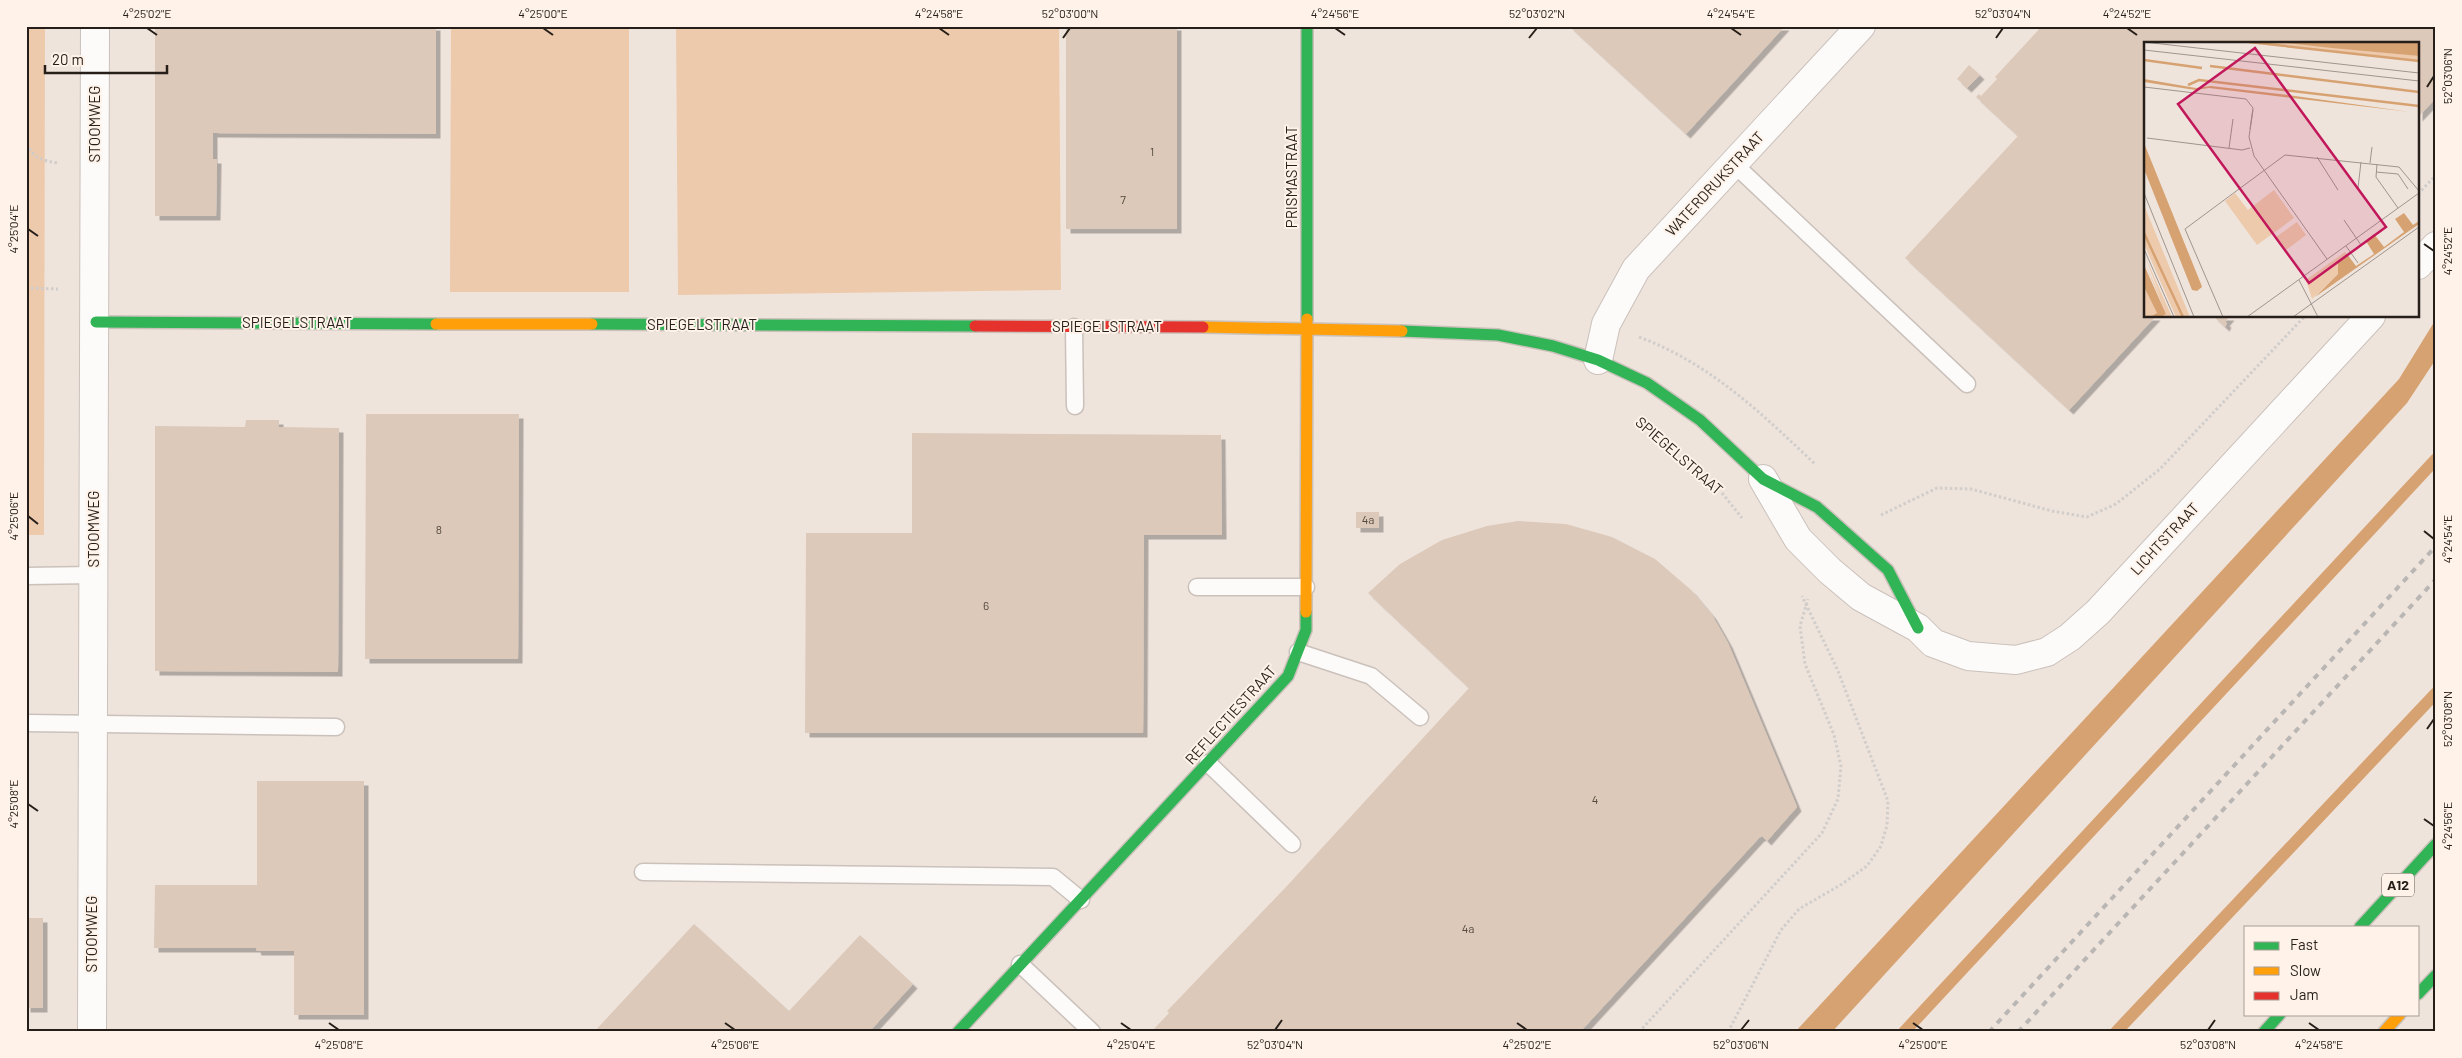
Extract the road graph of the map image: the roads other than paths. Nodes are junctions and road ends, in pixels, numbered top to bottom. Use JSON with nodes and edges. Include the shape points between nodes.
{"nodes":[{"id":1,"x":95,"y":26,"type":"edge"},
{"id":2,"x":1306,"y":26,"type":"edge"},
{"id":3,"x":1861,"y":26,"type":"edge"},
{"id":4,"x":1734,"y":164,"type":"junction"},
{"id":5,"x":2436,"y":246,"type":"edge"},
{"id":6,"x":2420,"y":263,"type":"edge"},
{"id":7,"x":2369,"y":318,"type":"edge"},
{"id":8,"x":96,"y":322,"type":"junction"},
{"id":9,"x":1074,"y":327,"type":"junction"},
{"id":10,"x":1308,"y":328,"type":"junction"},
{"id":11,"x":1598,"y":360,"type":"junction"},
{"id":12,"x":1967,"y":384,"type":"dead end"},
{"id":13,"x":1075,"y":406,"type":"dead end"},
{"id":14,"x":1763,"y":479,"type":"junction"},
{"id":15,"x":94,"y":575,"type":"junction"},
{"id":16,"x":26,"y":576,"type":"edge"},
{"id":17,"x":1197,"y":587,"type":"dead end"},
{"id":18,"x":1306,"y":587,"type":"junction"},
{"id":19,"x":1918,"y":628,"type":"junction"},
{"id":20,"x":1298,"y":652,"type":"junction"},
{"id":21,"x":1420,"y":717,"type":"dead end"},
{"id":22,"x":26,"y":723,"type":"edge"},
{"id":23,"x":93,"y":723,"type":"junction"},
{"id":24,"x":336,"y":728,"type":"dead end"},
{"id":25,"x":1208,"y":763,"type":"junction"},
{"id":26,"x":1292,"y":844,"type":"dead end"},
{"id":27,"x":2436,"y":844,"type":"edge"},
{"id":28,"x":643,"y":872,"type":"dead end"},
{"id":29,"x":1081,"y":900,"type":"junction"},
{"id":30,"x":2361,"y":926,"type":"edge"},
{"id":31,"x":1020,"y":964,"type":"junction"},
{"id":32,"x":2436,"y":975,"type":"edge"},
{"id":33,"x":2420,"y":992,"type":"edge"},
{"id":34,"x":2278,"y":1016,"type":"edge"},
{"id":35,"x":2398,"y":1016,"type":"edge"},
{"id":36,"x":92,"y":1032,"type":"edge"},
{"id":37,"x":958,"y":1032,"type":"edge"},
{"id":38,"x":1092,"y":1032,"type":"edge"},
{"id":39,"x":2264,"y":1032,"type":"edge"},
{"id":40,"x":2384,"y":1032,"type":"edge"}],
"edges":[{"from":1,"to":8,"type":"street","name":"STOOMWEG"},
{"from":2,"to":10,"type":"main road","name":"PRISMASTRAAT"},
{"from":3,"to":4,"type":"street","name":"WATERDRUKSTRAAT"},
{"from":4,"to":11,"type":"street","name":"WATERDRUKSTRAAT","via":[[1636,269],[1606,324]]},
{"from":4,"to":12,"type":"lane"},
{"from":5,"to":6,"type":"street"},
{"from":7,"to":19,"type":"street","name":"LICHTSTRAAT","via":[[2098,612],[2070,638],[2047,652],[2016,660],[1968,656],[1933,643]]},
{"from":8,"to":9,"type":"main road","name":"SPIEGELSTRAAT"},
{"from":8,"to":15,"type":"street","name":"STOOMWEG"},
{"from":9,"to":10,"type":"main road","name":"SPIEGELSTRAAT"},
{"from":9,"to":13,"type":"lane"},
{"from":10,"to":11,"type":"main road","name":"SPIEGELSTRAAT","via":[[1498,335],[1553,346]]},
{"from":10,"to":18,"type":"main road","name":"REFLECTIESTRAAT"},
{"from":11,"to":14,"type":"main road","name":"SPIEGELSTRAAT","via":[[1647,383],[1700,420]]},
{"from":14,"to":19,"type":"street","name":"SPIEGELSTRAAT","via":[[1798,539],[1830,571],[1861,597]]},
{"from":14,"to":19,"type":"main road","name":"SPIEGELSTRAAT","via":[[1817,507],[1888,570]]},
{"from":15,"to":16,"type":"lane"},
{"from":15,"to":23,"type":"street","name":"STOOMWEG"},
{"from":17,"to":18,"type":"lane"},
{"from":18,"to":20,"type":"main road","name":"REFLECTIESTRAAT","via":[[1306,630]]},
{"from":20,"to":21,"type":"lane","via":[[1371,676]]},
{"from":20,"to":25,"type":"main road","name":"REFLECTIESTRAAT","via":[[1288,676]]},
{"from":22,"to":23,"type":"lane"},
{"from":23,"to":24,"type":"lane"},
{"from":23,"to":36,"type":"street","name":"STOOMWEG"},
{"from":25,"to":26,"type":"lane"},
{"from":25,"to":29,"type":"main road","name":"REFLECTIESTRAAT"},
{"from":27,"to":30,"type":"main road","number":"A12"},
{"from":28,"to":29,"type":"lane","via":[[1052,877]]},
{"from":29,"to":31,"type":"main road","name":"REFLECTIESTRAAT"},
{"from":31,"to":37,"type":"main road","name":"REFLECTIESTRAAT"},
{"from":31,"to":38,"type":"lane"},
{"from":32,"to":33,"type":"main road"},
{"from":34,"to":39,"type":"main road"},
{"from":35,"to":40,"type":"main road"}]}
